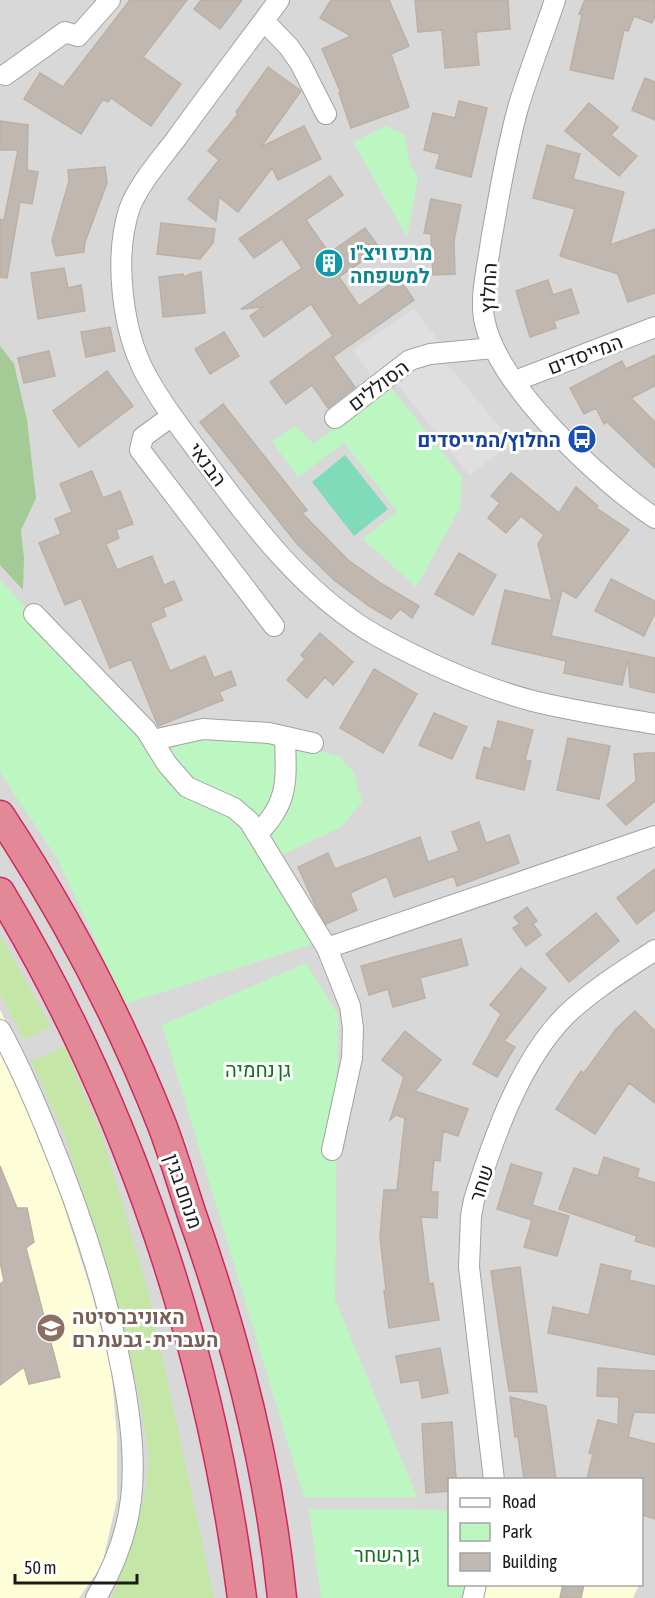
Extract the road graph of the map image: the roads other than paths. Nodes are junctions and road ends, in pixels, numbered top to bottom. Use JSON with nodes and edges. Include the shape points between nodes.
{"nodes":[{"id":1,"x":110,"y":0,"type":"edge"},
{"id":2,"x":279,"y":0,"type":"edge"},
{"id":3,"x":555,"y":0,"type":"edge"},
{"id":4,"x":264,"y":21,"type":"junction"},
{"id":5,"x":5,"y":75,"type":"dead end"},
{"id":6,"x":326,"y":114,"type":"dead end"},
{"id":7,"x":655,"y":327,"type":"edge"},
{"id":8,"x":493,"y":348,"type":"junction"},
{"id":9,"x":515,"y":381,"type":"junction"},
{"id":10,"x":172,"y":416,"type":"junction"},
{"id":11,"x":335,"y":418,"type":"dead end"},
{"id":12,"x":655,"y":518,"type":"edge"},
{"id":13,"x":34,"y":614,"type":"dead end"},
{"id":14,"x":274,"y":626,"type":"dead end"},
{"id":15,"x":655,"y":724,"type":"edge"},
{"id":16,"x":285,"y":737,"type":"junction"},
{"id":17,"x":153,"y":741,"type":"junction"},
{"id":18,"x":313,"y":743,"type":"dead end"},
{"id":19,"x":0,"y":815,"type":"edge"},
{"id":20,"x":257,"y":834,"type":"junction"},
{"id":21,"x":655,"y":836,"type":"edge"},
{"id":22,"x":0,"y":892,"type":"edge"},
{"id":23,"x":327,"y":948,"type":"junction"},
{"id":24,"x":655,"y":950,"type":"edge"},
{"id":25,"x":0,"y":1030,"type":"edge"},
{"id":26,"x":332,"y":1150,"type":"dead end"},
{"id":27,"x":494,"y":1478,"type":"edge"},
{"id":28,"x":96,"y":1598,"type":"edge"},
{"id":29,"x":242,"y":1598,"type":"edge"},
{"id":30,"x":282,"y":1598,"type":"edge"}],
"edges":[{"from":1,"to":5,"type":"street","via":[[78,36],[65,32]]},
{"from":2,"to":4,"type":"street","name":"הבנאי"},
{"from":3,"to":8,"type":"street","name":"החלוץ","via":[[518,107],[502,176],[485,280],[484,317]]},
{"from":4,"to":6,"type":"street","via":[[289,46]]},
{"from":4,"to":10,"type":"street","name":"הבנאי","via":[[148,176],[125,226],[121,254],[129,331],[145,373]]},
{"from":7,"to":9,"type":"street","name":"המייסדים"},
{"from":8,"to":9,"type":"street","name":"החלוץ"},
{"from":8,"to":11,"type":"street","name":"הסוללים","via":[[430,354],[410,360]]},
{"from":9,"to":12,"type":"street","name":"החלוץ","via":[[548,424],[618,491]]},
{"from":10,"to":14,"type":"street","via":[[143,436],[140,450]]},
{"from":10,"to":15,"type":"street","name":"הבנאי","via":[[248,518],[296,572],[376,635],[445,668],[534,701]]},
{"from":13,"to":17,"type":"street"},
{"from":16,"to":17,"type":"street","via":[[203,729]]},
{"from":16,"to":18,"type":"street"},
{"from":16,"to":20,"type":"street","via":[[286,777],[281,800],[273,819]]},
{"from":17,"to":20,"type":"street","via":[[188,787],[234,808]]},
{"from":19,"to":30,"type":"highway","name":"מנחם בגין","via":[[72,935],[139,1069],[163,1127],[247,1392],[268,1495]]},
{"from":20,"to":23,"type":"street"},
{"from":21,"to":23,"type":"street"},
{"from":22,"to":29,"type":"highway","name":"מנחם בגין","via":[[44,970],[108,1104],[171,1273],[221,1470]]},
{"from":23,"to":26,"type":"street","via":[[350,1006],[353,1029]]},
{"from":24,"to":27,"type":"street","name":"שחר","via":[[574,1008],[541,1046],[509,1107],[474,1200],[469,1267]]},
{"from":25,"to":28,"type":"street","via":[[57,1155],[83,1225],[106,1299],[127,1396],[131,1499],[113,1562]]}]}
